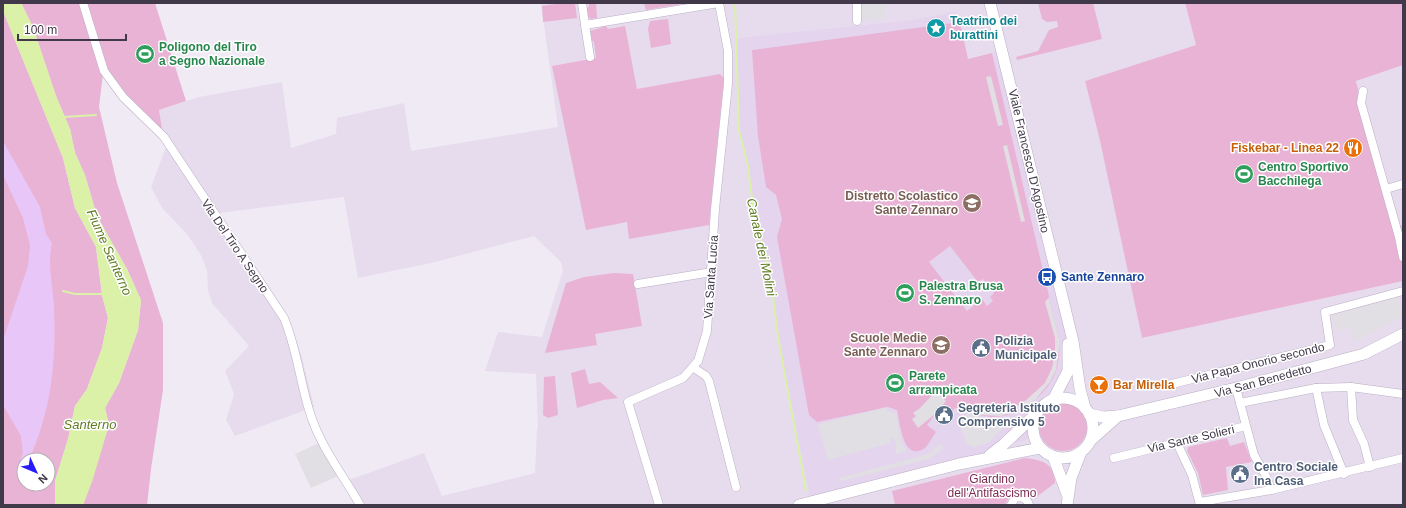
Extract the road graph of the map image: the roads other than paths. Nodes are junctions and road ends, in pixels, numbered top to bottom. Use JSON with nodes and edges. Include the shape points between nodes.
{"nodes":[{"id":1,"x":83,"y":3,"type":"edge"},
{"id":2,"x":582,"y":3,"type":"edge"},
{"id":3,"x":719,"y":3,"type":"edge"},
{"id":4,"x":856,"y":3,"type":"edge"},
{"id":5,"x":990,"y":3,"type":"edge"},
{"id":6,"x":857,"y":21,"type":"dead end"},
{"id":7,"x":585,"y":25,"type":"junction"},
{"id":8,"x":590,"y":57,"type":"dead end"},
{"id":9,"x":1363,"y":90,"type":"dead end"},
{"id":10,"x":1403,"y":184,"type":"edge"},
{"id":11,"x":1386,"y":189,"type":"junction"},
{"id":12,"x":1403,"y":257,"type":"edge"},
{"id":13,"x":712,"y":272,"type":"junction"},
{"id":14,"x":638,"y":284,"type":"dead end"},
{"id":15,"x":1403,"y":291,"type":"edge"},
{"id":16,"x":1067,"y":319,"type":"junction"},
{"id":17,"x":1403,"y":334,"type":"edge"},
{"id":18,"x":1078,"y":366,"type":"junction"},
{"id":19,"x":694,"y":368,"type":"junction"},
{"id":20,"x":1068,"y":371,"type":"junction"},
{"id":21,"x":1168,"y":385,"type":"dead end"},
{"id":22,"x":1351,"y":387,"type":"junction"},
{"id":23,"x":1236,"y":388,"type":"junction"},
{"id":24,"x":1316,"y":388,"type":"junction"},
{"id":25,"x":1403,"y":394,"type":"edge"},
{"id":26,"x":1053,"y":400,"type":"junction"},
{"id":27,"x":1240,"y":403,"type":"junction"},
{"id":28,"x":1039,"y":411,"type":"junction"},
{"id":29,"x":1087,"y":411,"type":"junction"},
{"id":30,"x":1118,"y":416,"type":"junction"},
{"id":31,"x":1246,"y":426,"type":"junction"},
{"id":32,"x":1090,"y":441,"type":"junction"},
{"id":33,"x":1176,"y":443,"type":"junction"},
{"id":34,"x":1040,"y":448,"type":"junction"},
{"id":35,"x":1081,"y":452,"type":"junction"},
{"id":36,"x":1053,"y":456,"type":"junction"},
{"id":37,"x":1114,"y":458,"type":"dead end"},
{"id":38,"x":1403,"y":458,"type":"edge"},
{"id":39,"x":982,"y":459,"type":"junction"},
{"id":40,"x":1370,"y":467,"type":"junction"},
{"id":41,"x":1344,"y":474,"type":"junction"},
{"id":42,"x":736,"y":487,"type":"dead end"},
{"id":43,"x":1271,"y":490,"type":"junction"},
{"id":44,"x":1067,"y":500,"type":"edge"},
{"id":45,"x":1200,"y":503,"type":"edge"},
{"id":46,"x":360,"y":505,"type":"edge"},
{"id":47,"x":658,"y":505,"type":"edge"},
{"id":48,"x":799,"y":505,"type":"edge"},
{"id":49,"x":1011,"y":505,"type":"edge"},
{"id":50,"x":1029,"y":505,"type":"edge"}],
"edges":[{"from":1,"to":46,"type":"street","name":"Via Del Tiro A Segno","via":[[104,71],[123,97],[164,137],[284,318],[310,414],[320,438]]},
{"from":2,"to":7,"type":"street"},
{"from":3,"to":7,"type":"street"},
{"from":3,"to":13,"type":"street","name":"Via Santa Lucia","via":[[728,51],[728,84]]},
{"from":4,"to":6,"type":"street"},
{"from":5,"to":16,"type":"street","name":"Viale Francesco D'Agostino"},
{"from":7,"to":8,"type":"street"},
{"from":9,"to":11,"type":"street","via":[[1361,103]]},
{"from":10,"to":11,"type":"street"},
{"from":11,"to":12,"type":"street"},
{"from":13,"to":14,"type":"street"},
{"from":13,"to":19,"type":"street","name":"Via Santa Lucia","via":[[708,331]]},
{"from":15,"to":21,"type":"street","name":"Via Papa Onorio secondo","via":[[1325,312],[1330,344]]},
{"from":16,"to":18,"type":"street","name":"Viale Francesco D'Agostino"},
{"from":16,"to":20,"type":"street","name":"Viale Francesco D'Agostino"},
{"from":17,"to":23,"type":"street","name":"Via San Benedetto","via":[[1364,354]]},
{"from":18,"to":20,"type":"street"},
{"from":18,"to":29,"type":"street","name":"Viale Francesco D'Agostino","via":[[1080,389]]},
{"from":19,"to":42,"type":"street","via":[[709,381]]},
{"from":19,"to":47,"type":"street","name":"Via Santa Lucia","via":[[678,382],[628,402]]},
{"from":20,"to":26,"type":"street","name":"Viale Francesco D'Agostino"},
{"from":22,"to":24,"type":"street"},
{"from":22,"to":25,"type":"street"},
{"from":22,"to":40,"type":"street","via":[[1353,420],[1364,444]]},
{"from":23,"to":27,"type":"street","name":"Via Sante Solieri"},
{"from":23,"to":30,"type":"street","name":"Via San Benedetto"},
{"from":24,"to":27,"type":"street"},
{"from":24,"to":41,"type":"street","via":[[1324,426]]},
{"from":26,"to":28,"type":"street","name":"Viale Francesco D'Agostino"},
{"from":26,"to":29,"type":"street","via":[[1067,398],[1080,403]]},
{"from":27,"to":31,"type":"street","name":"Via Sante Solieri"},
{"from":28,"to":34,"type":"street","via":[[1033,430]]},
{"from":28,"to":39,"type":"street","name":"Viale Francesco D'Agostino","via":[[995,452]]},
{"from":29,"to":30,"type":"street","name":"Via San Benedetto","via":[[1103,417]]},
{"from":29,"to":32,"type":"street","name":"Viale Francesco D'Agostino","via":[[1093,427]]},
{"from":30,"to":32,"type":"street","name":"Via San Benedetto"},
{"from":31,"to":33,"type":"street","name":"Via Sante Solieri"},
{"from":31,"to":43,"type":"street","via":[[1254,455]]},
{"from":32,"to":35,"type":"street"},
{"from":33,"to":37,"type":"street","name":"Via Sante Solieri"},
{"from":33,"to":45,"type":"street","via":[[1192,475]]},
{"from":34,"to":36,"type":"street"},
{"from":34,"to":39,"type":"street"},
{"from":35,"to":36,"type":"street","via":[[1067,458]]},
{"from":35,"to":44,"type":"street"},
{"from":36,"to":44,"type":"street"},
{"from":38,"to":40,"type":"street"},
{"from":39,"to":48,"type":"street"},
{"from":40,"to":41,"type":"street"},
{"from":41,"to":43,"type":"street"},
{"from":43,"to":45,"type":"street"},
{"from":49,"to":50,"type":"street","via":[[1015,498],[1021,497],[1026,499]]}]}
